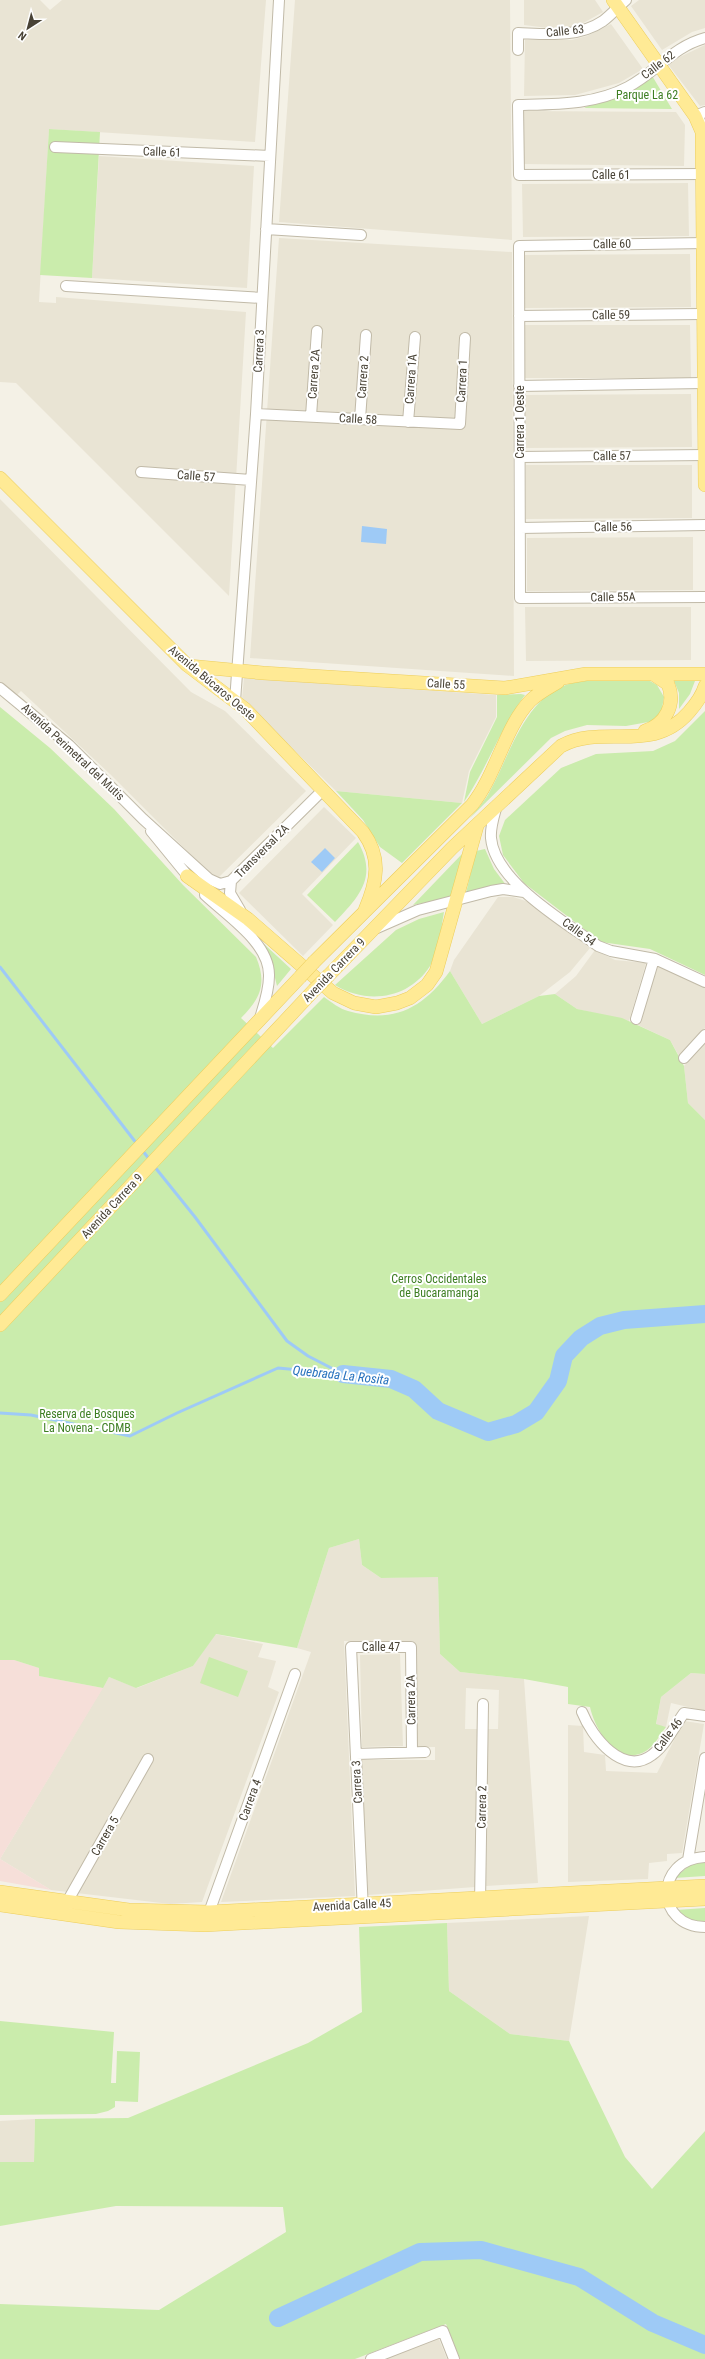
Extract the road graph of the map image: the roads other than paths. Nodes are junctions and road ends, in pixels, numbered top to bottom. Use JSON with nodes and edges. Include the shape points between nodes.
{"nodes":[{"id":1,"x":279,"y":0,"type":"edge"},
{"id":2,"x":619,"y":2,"type":"edge"},
{"id":3,"x":705,"y":38,"type":"edge"},
{"id":4,"x":518,"y":50,"type":"dead end"},
{"id":5,"x":658,"y":64,"type":"junction"},
{"id":6,"x":700,"y":114,"type":"edge"},
{"id":7,"x":705,"y":125,"type":"edge"},
{"id":8,"x":55,"y":147,"type":"dead end"},
{"id":9,"x":270,"y":156,"type":"junction"},
{"id":10,"x":702,"y":174,"type":"junction"},
{"id":11,"x":519,"y":175,"type":"joint"},
{"id":12,"x":266,"y":229,"type":"junction"},
{"id":13,"x":361,"y":235,"type":"dead end"},
{"id":14,"x":704,"y":243,"type":"edge"},
{"id":15,"x":519,"y":246,"type":"joint"},
{"id":16,"x":704,"y":270,"type":"edge"},
{"id":17,"x":66,"y":286,"type":"dead end"},
{"id":18,"x":262,"y":298,"type":"junction"},
{"id":19,"x":702,"y":314,"type":"junction"},
{"id":20,"x":519,"y":316,"type":"junction"},
{"id":21,"x":317,"y":331,"type":"dead end"},
{"id":22,"x":366,"y":334,"type":"dead end"},
{"id":23,"x":415,"y":337,"type":"dead end"},
{"id":24,"x":465,"y":338,"type":"dead end"},
{"id":25,"x":703,"y":383,"type":"junction"},
{"id":26,"x":520,"y":386,"type":"junction"},
{"id":27,"x":256,"y":414,"type":"junction"},
{"id":28,"x":311,"y":416,"type":"junction"},
{"id":29,"x":360,"y":419,"type":"junction"},
{"id":30,"x":408,"y":422,"type":"junction"},
{"id":31,"x":460,"y":424,"type":"joint"},
{"id":32,"x":704,"y":455,"type":"edge"},
{"id":33,"x":520,"y":457,"type":"junction"},
{"id":34,"x":141,"y":472,"type":"dead end"},
{"id":35,"x":0,"y":478,"type":"edge"},
{"id":36,"x":251,"y":480,"type":"junction"},
{"id":37,"x":705,"y":485,"type":"edge"},
{"id":38,"x":705,"y":525,"type":"edge"},
{"id":39,"x":520,"y":528,"type":"junction"},
{"id":40,"x":705,"y":597,"type":"edge"},
{"id":41,"x":520,"y":598,"type":"joint"},
{"id":42,"x":187,"y":665,"type":"junction"},
{"id":43,"x":237,"y":671,"type":"junction"},
{"id":44,"x":653,"y":674,"type":"junction"},
{"id":45,"x":705,"y":674,"type":"edge"},
{"id":46,"x":568,"y":676,"type":"junction"},
{"id":47,"x":705,"y":686,"type":"edge"},
{"id":48,"x":0,"y":688,"type":"edge"},
{"id":49,"x":235,"y":701,"type":"junction"},
{"id":50,"x":631,"y":737,"type":"junction"},
{"id":51,"x":323,"y":790,"type":"junction"},
{"id":52,"x":498,"y":803,"type":"junction"},
{"id":53,"x":143,"y":819,"type":"junction"},
{"id":54,"x":480,"y":821,"type":"junction"},
{"id":55,"x":187,"y":876,"type":"junction"},
{"id":56,"x":232,"y":881,"type":"junction"},
{"id":57,"x":526,"y":893,"type":"junction"},
{"id":58,"x":456,"y":900,"type":"junction"},
{"id":59,"x":366,"y":910,"type":"junction"},
{"id":60,"x":248,"y":919,"type":"junction"},
{"id":61,"x":372,"y":930,"type":"junction"},
{"id":62,"x":654,"y":959,"type":"junction"},
{"id":63,"x":705,"y":982,"type":"edge"},
{"id":64,"x":636,"y":1018,"type":"dead end"},
{"id":65,"x":256,"y":1023,"type":"junction"},
{"id":66,"x":705,"y":1035,"type":"edge"},
{"id":67,"x":684,"y":1058,"type":"dead end"},
{"id":68,"x":0,"y":1295,"type":"edge"},
{"id":69,"x":0,"y":1325,"type":"edge"},
{"id":70,"x":351,"y":1647,"type":"joint"},
{"id":71,"x":411,"y":1647,"type":"joint"},
{"id":72,"x":295,"y":1674,"type":"dead end"},
{"id":73,"x":483,"y":1704,"type":"dead end"},
{"id":74,"x":582,"y":1712,"type":"dead end"},
{"id":75,"x":705,"y":1716,"type":"edge"},
{"id":76,"x":412,"y":1752,"type":"junction"},
{"id":77,"x":425,"y":1752,"type":"dead end"},
{"id":78,"x":356,"y":1754,"type":"junction"},
{"id":79,"x":705,"y":1758,"type":"edge"},
{"id":80,"x":148,"y":1759,"type":"dead end"},
{"id":81,"x":705,"y":1857,"type":"edge"},
{"id":82,"x":688,"y":1860,"type":"junction"},
{"id":83,"x":705,"y":1886,"type":"edge"},
{"id":84,"x":667,"y":1888,"type":"junction"},
{"id":85,"x":0,"y":1892,"type":"edge"},
{"id":86,"x":705,"y":1899,"type":"edge"},
{"id":87,"x":668,"y":1901,"type":"junction"},
{"id":88,"x":480,"y":1904,"type":"junction"},
{"id":89,"x":0,"y":1905,"type":"edge"},
{"id":90,"x":66,"y":1908,"type":"junction"},
{"id":91,"x":363,"y":1910,"type":"junction"},
{"id":92,"x":210,"y":1912,"type":"junction"},
{"id":93,"x":205,"y":1926,"type":"junction"},
{"id":94,"x":705,"y":1927,"type":"edge"},
{"id":95,"x":370,"y":2359,"type":"edge"},
{"id":96,"x":454,"y":2359,"type":"edge"}],
"edges":[{"from":1,"to":9,"type":"street","name":"Carrera 3"},
{"from":2,"to":4,"type":"street","name":"Calle 63","via":[[604,21],[579,31],[518,33]]},
{"from":2,"to":5,"type":"main road"},
{"from":3,"to":5,"type":"street","name":"Calle 62","via":[[683,46]]},
{"from":5,"to":6,"type":"main road"},
{"from":5,"to":11,"type":"street","name":"Calle 62","via":[[628,87],[580,103],[518,104]]},
{"from":6,"to":7,"type":"street"},
{"from":6,"to":10,"type":"main road"},
{"from":8,"to":9,"type":"street","name":"Calle 61"},
{"from":9,"to":12,"type":"street","name":"Carrera 3"},
{"from":10,"to":11,"type":"street","name":"Calle 61"},
{"from":10,"to":14,"type":"main road"},
{"from":12,"to":13,"type":"street"},
{"from":12,"to":18,"type":"street","name":"Carrera 3"},
{"from":14,"to":15,"type":"street","name":"Calle 60"},
{"from":14,"to":16,"type":"main road"},
{"from":15,"to":20,"type":"street","name":"Carrera 1 Oeste"},
{"from":16,"to":19,"type":"main road"},
{"from":17,"to":18,"type":"street"},
{"from":18,"to":27,"type":"street","name":"Carrera 3"},
{"from":19,"to":20,"type":"street","name":"Calle 59"},
{"from":19,"to":25,"type":"main road"},
{"from":20,"to":26,"type":"street","name":"Carrera 1 Oeste"},
{"from":21,"to":28,"type":"street","name":"Carrera 2A"},
{"from":22,"to":29,"type":"street","name":"Carrera 2"},
{"from":23,"to":30,"type":"street","name":"Carrera 1A"},
{"from":24,"to":31,"type":"street","name":"Carrera 1"},
{"from":25,"to":26,"type":"street"},
{"from":25,"to":32,"type":"main road"},
{"from":26,"to":33,"type":"street","name":"Carrera 1 Oeste"},
{"from":27,"to":28,"type":"street","name":"Calle 58"},
{"from":27,"to":36,"type":"street","name":"Carrera 3"},
{"from":28,"to":29,"type":"street","name":"Calle 58"},
{"from":29,"to":30,"type":"street","name":"Calle 58"},
{"from":30,"to":31,"type":"street","name":"Calle 58"},
{"from":32,"to":33,"type":"street","name":"Calle 57"},
{"from":32,"to":37,"type":"main road"},
{"from":33,"to":39,"type":"street","name":"Carrera 1 Oeste"},
{"from":34,"to":36,"type":"street","name":"Calle 57"},
{"from":35,"to":42,"type":"main road","name":"Avenida Búcaros Oeste"},
{"from":36,"to":43,"type":"street","name":"Carrera 3"},
{"from":38,"to":39,"type":"street","name":"Calle 56"},
{"from":39,"to":41,"type":"street","name":"Carrera 1 Oeste"},
{"from":40,"to":41,"type":"street","name":"Calle 55A"},
{"from":42,"to":43,"type":"main road","name":"Calle 55"},
{"from":42,"to":49,"type":"main road","name":"Avenida Búcaros Oeste"},
{"from":43,"to":46,"type":"main road","name":"Calle 55","via":[[505,688]]},
{"from":43,"to":49,"type":"street","name":"Carrera 3"},
{"from":44,"to":45,"type":"main road","name":"Calle 55"},
{"from":44,"to":46,"type":"main road","name":"Calle 55"},
{"from":44,"to":50,"type":"main road","via":[[663,678],[668,684],[671,692],[670,706],[661,722],[652,729]]},
{"from":46,"to":59,"type":"main road","name":"Avenida Carrera 9","via":[[529,702],[517,720],[478,798]]},
{"from":47,"to":50,"type":"main road","name":"Avenida Carrera 9","via":[[692,708],[675,725],[659,733]]},
{"from":48,"to":53,"type":"street","name":"Avenida Perimetral del Mutis","via":[[69,745]]},
{"from":49,"to":51,"type":"main road","name":"Avenida Búcaros Oeste"},
{"from":50,"to":52,"type":"main road","name":"Avenida Carrera 9","via":[[589,737],[570,741],[544,759]]},
{"from":51,"to":56,"type":"street","name":"Transversal 2A"},
{"from":51,"to":59,"type":"main road","name":"Avenida Búcaros Oeste","via":[[363,832],[373,849],[377,869],[376,880]]},
{"from":52,"to":54,"type":"main road","name":"Avenida Carrera 9"},
{"from":52,"to":57,"type":"street","name":"Calle 54","via":[[491,827],[493,849],[502,868]]},
{"from":53,"to":55,"type":"street","name":"Avenida Perimetral del Mutis"},
{"from":53,"to":56,"type":"street","name":"Avenida Perimetral del Mutis","via":[[209,879],[220,884]]},
{"from":54,"to":58,"type":"main road","via":[[473,836]]},
{"from":54,"to":61,"type":"main road","name":"Avenida Carrera 9"},
{"from":55,"to":60,"type":"main road"},
{"from":55,"to":65,"type":"street","name":"Avenida Perimetral del Mutis","via":[[257,943],[264,954],[270,976],[268,990]]},
{"from":56,"to":60,"type":"street","name":"Transversal 2A","via":[[230,893]]},
{"from":57,"to":58,"type":"street","via":[[498,890]]},
{"from":57,"to":62,"type":"street","name":"Calle 54","via":[[598,946]]},
{"from":58,"to":60,"type":"main road","via":[[440,964],[432,979],[410,998],[376,1007],[354,1003],[333,993]]},
{"from":58,"to":61,"type":"street","via":[[418,910]]},
{"from":59,"to":65,"type":"main road","name":"Avenida Carrera 9","bridge":true},
{"from":61,"to":69,"type":"main road","name":"Avenida Carrera 9","bridge":true},
{"from":62,"to":63,"type":"street","name":"Calle 54"},
{"from":62,"to":64,"type":"street"},
{"from":65,"to":68,"type":"main road","name":"Avenida Carrera 9"},
{"from":66,"to":67,"type":"street"},
{"from":70,"to":71,"type":"street","name":"Calle 47"},
{"from":70,"to":78,"type":"street","name":"Carrera 3"},
{"from":71,"to":76,"type":"street","name":"Carrera 2A"},
{"from":72,"to":92,"type":"street","name":"Carrera 4"},
{"from":73,"to":88,"type":"street","name":"Carrera 2"},
{"from":74,"to":75,"type":"street","name":"Calle 46","via":[[592,1733],[606,1747],[617,1756],[634,1762],[647,1758],[660,1748],[684,1713]]},
{"from":76,"to":77,"type":"street"},
{"from":76,"to":78,"type":"street"},
{"from":78,"to":91,"type":"street","name":"Carrera 3"},
{"from":79,"to":82,"type":"street"},
{"from":80,"to":90,"type":"street","name":"Carrera 5"},
{"from":81,"to":82,"type":"street"},
{"from":82,"to":84,"type":"street","via":[[673,1872]]},
{"from":83,"to":84,"type":"main road","name":"Avenida Calle 45"},
{"from":84,"to":87,"type":"street"},
{"from":84,"to":88,"type":"main road","name":"Avenida Calle 45"},
{"from":85,"to":90,"type":"main road","name":"Avenida Calle 45"},
{"from":86,"to":87,"type":"main road","name":"Avenida Calle 45"},
{"from":87,"to":88,"type":"main road","name":"Avenida Calle 45"},
{"from":87,"to":94,"type":"street","via":[[673,1912],[682,1921]]},
{"from":88,"to":91,"type":"main road","name":"Avenida Calle 45"},
{"from":89,"to":90,"type":"main road","name":"Avenida Calle 45"},
{"from":90,"to":92,"type":"main road","name":"Avenida Calle 45"},
{"from":90,"to":93,"type":"main road","name":"Avenida Calle 45","via":[[131,1923]]},
{"from":91,"to":92,"type":"main road","name":"Avenida Calle 45"},
{"from":91,"to":93,"type":"main road","name":"Avenida Calle 45"},
{"from":92,"to":93,"type":"street","name":"Carrera 4"},
{"from":95,"to":96,"type":"street","via":[[442,2331]]}]}
